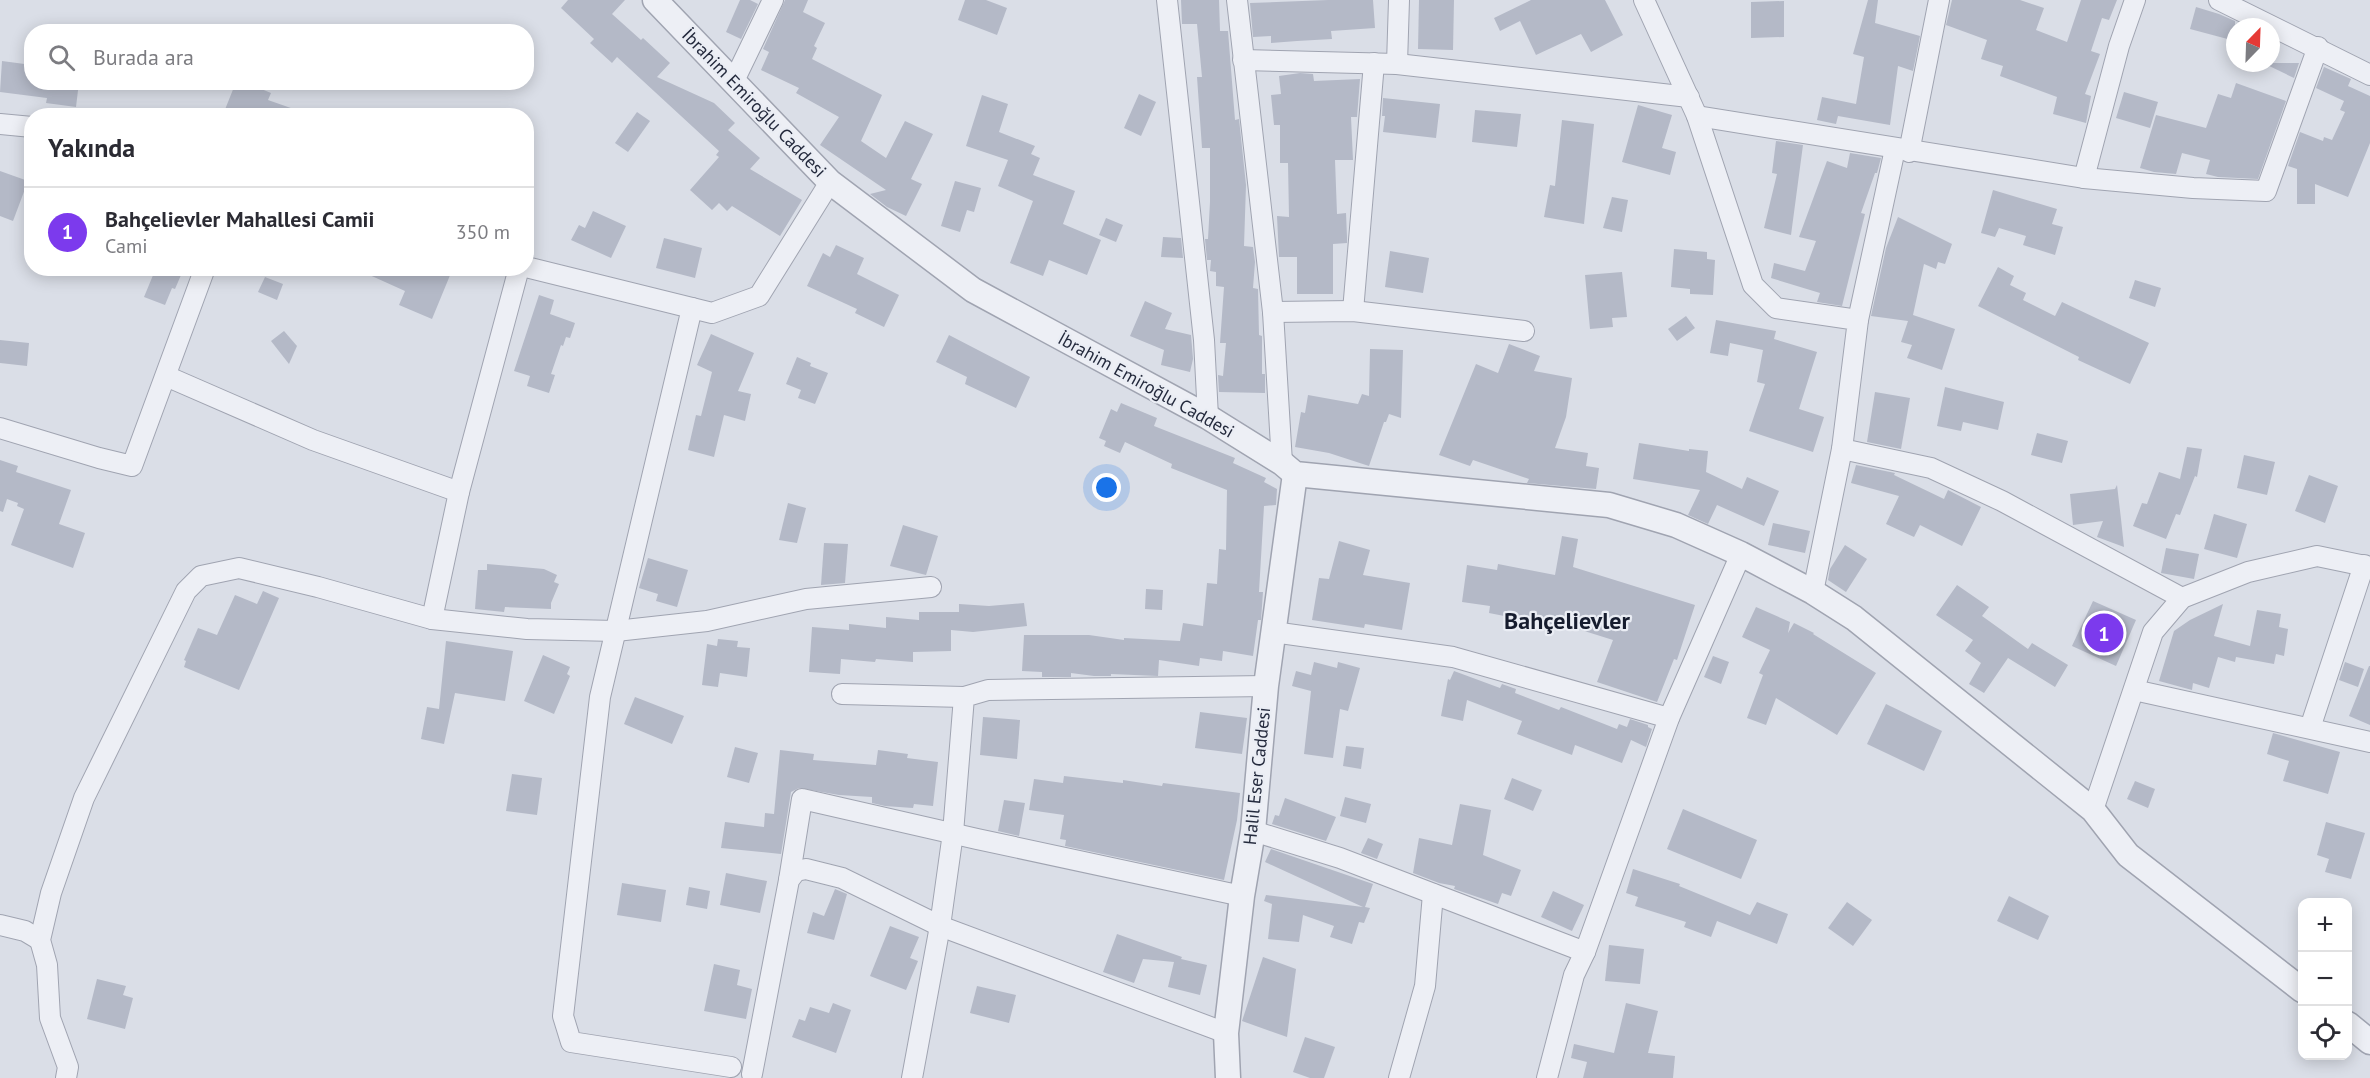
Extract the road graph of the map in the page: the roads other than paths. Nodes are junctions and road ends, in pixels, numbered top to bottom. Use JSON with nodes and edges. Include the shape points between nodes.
{"nodes":[{"id":1,"x":655,"y":0,"type":"edge"},
{"id":2,"x":773,"y":0,"type":"edge"},
{"id":3,"x":1167,"y":0,"type":"edge"},
{"id":4,"x":1237,"y":0,"type":"edge"},
{"id":5,"x":1399,"y":0,"type":"edge"},
{"id":6,"x":1644,"y":0,"type":"edge"},
{"id":7,"x":1939,"y":0,"type":"edge"},
{"id":8,"x":2134,"y":0,"type":"edge"},
{"id":9,"x":2219,"y":0,"type":"edge"},
{"id":10,"x":2318,"y":47,"type":"junction"},
{"id":11,"x":1243,"y":60,"type":"junction"},
{"id":12,"x":1374,"y":63,"type":"junction"},
{"id":13,"x":1397,"y":64,"type":"junction"},
{"id":14,"x":2370,"y":75,"type":"edge"},
{"id":15,"x":733,"y":83,"type":"junction"},
{"id":16,"x":1689,"y":97,"type":"junction"},
{"id":17,"x":1697,"y":116,"type":"junction"},
{"id":18,"x":0,"y":124,"type":"edge"},
{"id":19,"x":24,"y":126,"type":"edge"},
{"id":20,"x":1902,"y":150,"type":"junction"},
{"id":21,"x":2084,"y":178,"type":"junction"},
{"id":22,"x":830,"y":182,"type":"junction"},
{"id":23,"x":534,"y":269,"type":"edge"},
{"id":24,"x":202,"y":276,"type":"edge"},
{"id":25,"x":517,"y":276,"type":"edge"},
{"id":26,"x":692,"y":308,"type":"junction"},
{"id":27,"x":1353,"y":311,"type":"junction"},
{"id":28,"x":1273,"y":312,"type":"junction"},
{"id":29,"x":1858,"y":320,"type":"junction"},
{"id":30,"x":1524,"y":332,"type":"dead end"},
{"id":31,"x":166,"y":376,"type":"junction"},
{"id":32,"x":1208,"y":417,"type":"junction"},
{"id":33,"x":0,"y":428,"type":"edge"},
{"id":34,"x":1842,"y":449,"type":"junction"},
{"id":35,"x":1288,"y":468,"type":"junction"},
{"id":36,"x":459,"y":492,"type":"junction"},
{"id":37,"x":1741,"y":554,"type":"junction"},
{"id":38,"x":2367,"y":566,"type":"edge"},
{"id":39,"x":931,"y":587,"type":"dead end"},
{"id":40,"x":1813,"y":592,"type":"junction"},
{"id":41,"x":2182,"y":598,"type":"junction"},
{"id":42,"x":432,"y":619,"type":"junction"},
{"id":43,"x":616,"y":631,"type":"junction"},
{"id":44,"x":1273,"y":632,"type":"junction"},
{"id":45,"x":1266,"y":686,"type":"junction"},
{"id":46,"x":2134,"y":690,"type":"junction"},
{"id":47,"x":842,"y":694,"type":"dead end"},
{"id":48,"x":964,"y":697,"type":"junction"},
{"id":49,"x":1669,"y":718,"type":"junction"},
{"id":50,"x":2310,"y":728,"type":"junction"},
{"id":51,"x":2370,"y":742,"type":"edge"},
{"id":52,"x":2093,"y":810,"type":"junction"},
{"id":53,"x":1253,"y":831,"type":"junction"},
{"id":54,"x":953,"y":833,"type":"junction"},
{"id":55,"x":789,"y":880,"type":"junction"},
{"id":56,"x":1433,"y":894,"type":"junction"},
{"id":57,"x":1242,"y":896,"type":"junction"},
{"id":58,"x":0,"y":925,"type":"edge"},
{"id":59,"x":940,"y":926,"type":"junction"},
{"id":60,"x":40,"y":940,"type":"junction"},
{"id":61,"x":1585,"y":952,"type":"junction"},
{"id":62,"x":2298,"y":987,"type":"edge"},
{"id":63,"x":2352,"y":1027,"type":"edge"},
{"id":64,"x":1226,"y":1033,"type":"junction"},
{"id":65,"x":2370,"y":1042,"type":"edge"},
{"id":66,"x":731,"y":1072,"type":"edge"},
{"id":67,"x":757,"y":1076,"type":"edge"},
{"id":68,"x":1233,"y":1076,"type":"edge"},
{"id":69,"x":66,"y":1078,"type":"edge"},
{"id":70,"x":912,"y":1078,"type":"edge"},
{"id":71,"x":1399,"y":1078,"type":"edge"},
{"id":72,"x":1546,"y":1078,"type":"edge"}],
"edges":[{"from":1,"to":15,"type":"street","name":"İbrahim Emiroğlu Caddesi"},
{"from":2,"to":15,"type":"street"},
{"from":3,"to":32,"type":"street","via":[[1204,340]]},
{"from":4,"to":11,"type":"street"},
{"from":5,"to":13,"type":"street"},
{"from":6,"to":16,"type":"street"},
{"from":7,"to":20,"type":"street"},
{"from":8,"to":21,"type":"street"},
{"from":9,"to":10,"type":"street"},
{"from":10,"to":14,"type":"street"},
{"from":10,"to":21,"type":"street","via":[[2266,191]]},
{"from":11,"to":12,"type":"street"},
{"from":11,"to":28,"type":"street"},
{"from":12,"to":13,"type":"street"},
{"from":12,"to":27,"type":"street"},
{"from":13,"to":16,"type":"street"},
{"from":15,"to":22,"type":"street","name":"İbrahim Emiroğlu Caddesi"},
{"from":16,"to":17,"type":"street"},
{"from":17,"to":20,"type":"street"},
{"from":17,"to":29,"type":"street","via":[[1753,285],[1776,308]]},
{"from":18,"to":19,"type":"street"},
{"from":20,"to":21,"type":"street"},
{"from":20,"to":29,"type":"street"},
{"from":22,"to":26,"type":"street","via":[[759,296],[712,313]]},
{"from":22,"to":32,"type":"street","name":"İbrahim Emiroğlu Caddesi","via":[[973,290]]},
{"from":23,"to":26,"type":"street"},
{"from":24,"to":31,"type":"street"},
{"from":25,"to":36,"type":"street"},
{"from":26,"to":43,"type":"street"},
{"from":27,"to":28,"type":"street"},
{"from":27,"to":30,"type":"street"},
{"from":28,"to":35,"type":"street"},
{"from":29,"to":34,"type":"street"},
{"from":31,"to":33,"type":"street","via":[[132,466]]},
{"from":31,"to":36,"type":"street","via":[[314,440]]},
{"from":32,"to":35,"type":"street","name":"İbrahim Emiroğlu Caddesi"},
{"from":34,"to":40,"type":"street"},
{"from":34,"to":41,"type":"street","via":[[1931,468],[2002,501]]},
{"from":35,"to":37,"type":"street","name":"İbrahim Emiroğlu Caddesi","via":[[1609,505],[1676,525]]},
{"from":35,"to":44,"type":"street","name":"Halil Eser Caddesi"},
{"from":36,"to":42,"type":"street"},
{"from":37,"to":40,"type":"street","name":"İbrahim Emiroğlu Caddesi"},
{"from":37,"to":49,"type":"street"},
{"from":38,"to":41,"type":"street","via":[[2317,556],[2248,572]]},
{"from":38,"to":50,"type":"street"},
{"from":39,"to":43,"type":"street","via":[[806,599],[707,621]]},
{"from":40,"to":52,"type":"street","name":"İbrahim Emiroğlu Caddesi","via":[[1854,618]]},
{"from":41,"to":46,"type":"street","via":[[2153,632]]},
{"from":42,"to":43,"type":"street","via":[[527,629]]},
{"from":42,"to":60,"type":"street","via":[[238,568],[201,576],[186,591],[84,798],[51,892]]},
{"from":43,"to":66,"type":"street","via":[[600,697],[563,1016],[571,1042]]},
{"from":44,"to":45,"type":"street","name":"Halil Eser Caddesi"},
{"from":44,"to":49,"type":"street","via":[[1453,657]]},
{"from":45,"to":48,"type":"street","via":[[988,690]]},
{"from":45,"to":53,"type":"street","name":"Halil Eser Caddesi"},
{"from":46,"to":50,"type":"street"},
{"from":46,"to":52,"type":"street"},
{"from":47,"to":48,"type":"street"},
{"from":48,"to":54,"type":"street"},
{"from":49,"to":61,"type":"street"},
{"from":50,"to":51,"type":"street"},
{"from":52,"to":62,"type":"street","name":"İbrahim Emiroğlu Caddesi","via":[[2128,855]]},
{"from":53,"to":56,"type":"street","via":[[1340,858]]},
{"from":53,"to":57,"type":"street","name":"Halil Eser Caddesi"},
{"from":54,"to":55,"type":"street","via":[[802,799]]},
{"from":54,"to":57,"type":"street"},
{"from":54,"to":59,"type":"street"},
{"from":55,"to":59,"type":"street","via":[[796,871],[806,869],[842,878]]},
{"from":55,"to":67,"type":"street"},
{"from":56,"to":61,"type":"street"},
{"from":56,"to":71,"type":"street","via":[[1425,986]]},
{"from":57,"to":64,"type":"street","name":"Halil Eser Caddesi"},
{"from":58,"to":60,"type":"street","via":[[25,931]]},
{"from":59,"to":64,"type":"street"},
{"from":59,"to":70,"type":"street"},
{"from":60,"to":69,"type":"street","via":[[47,964],[50,1018],[69,1067]]},
{"from":61,"to":72,"type":"street","via":[[1574,975]]},
{"from":63,"to":65,"type":"street"},
{"from":64,"to":68,"type":"street","name":"Halil Eser Caddesi"},
{"from":66,"to":67,"type":"street"}]}
